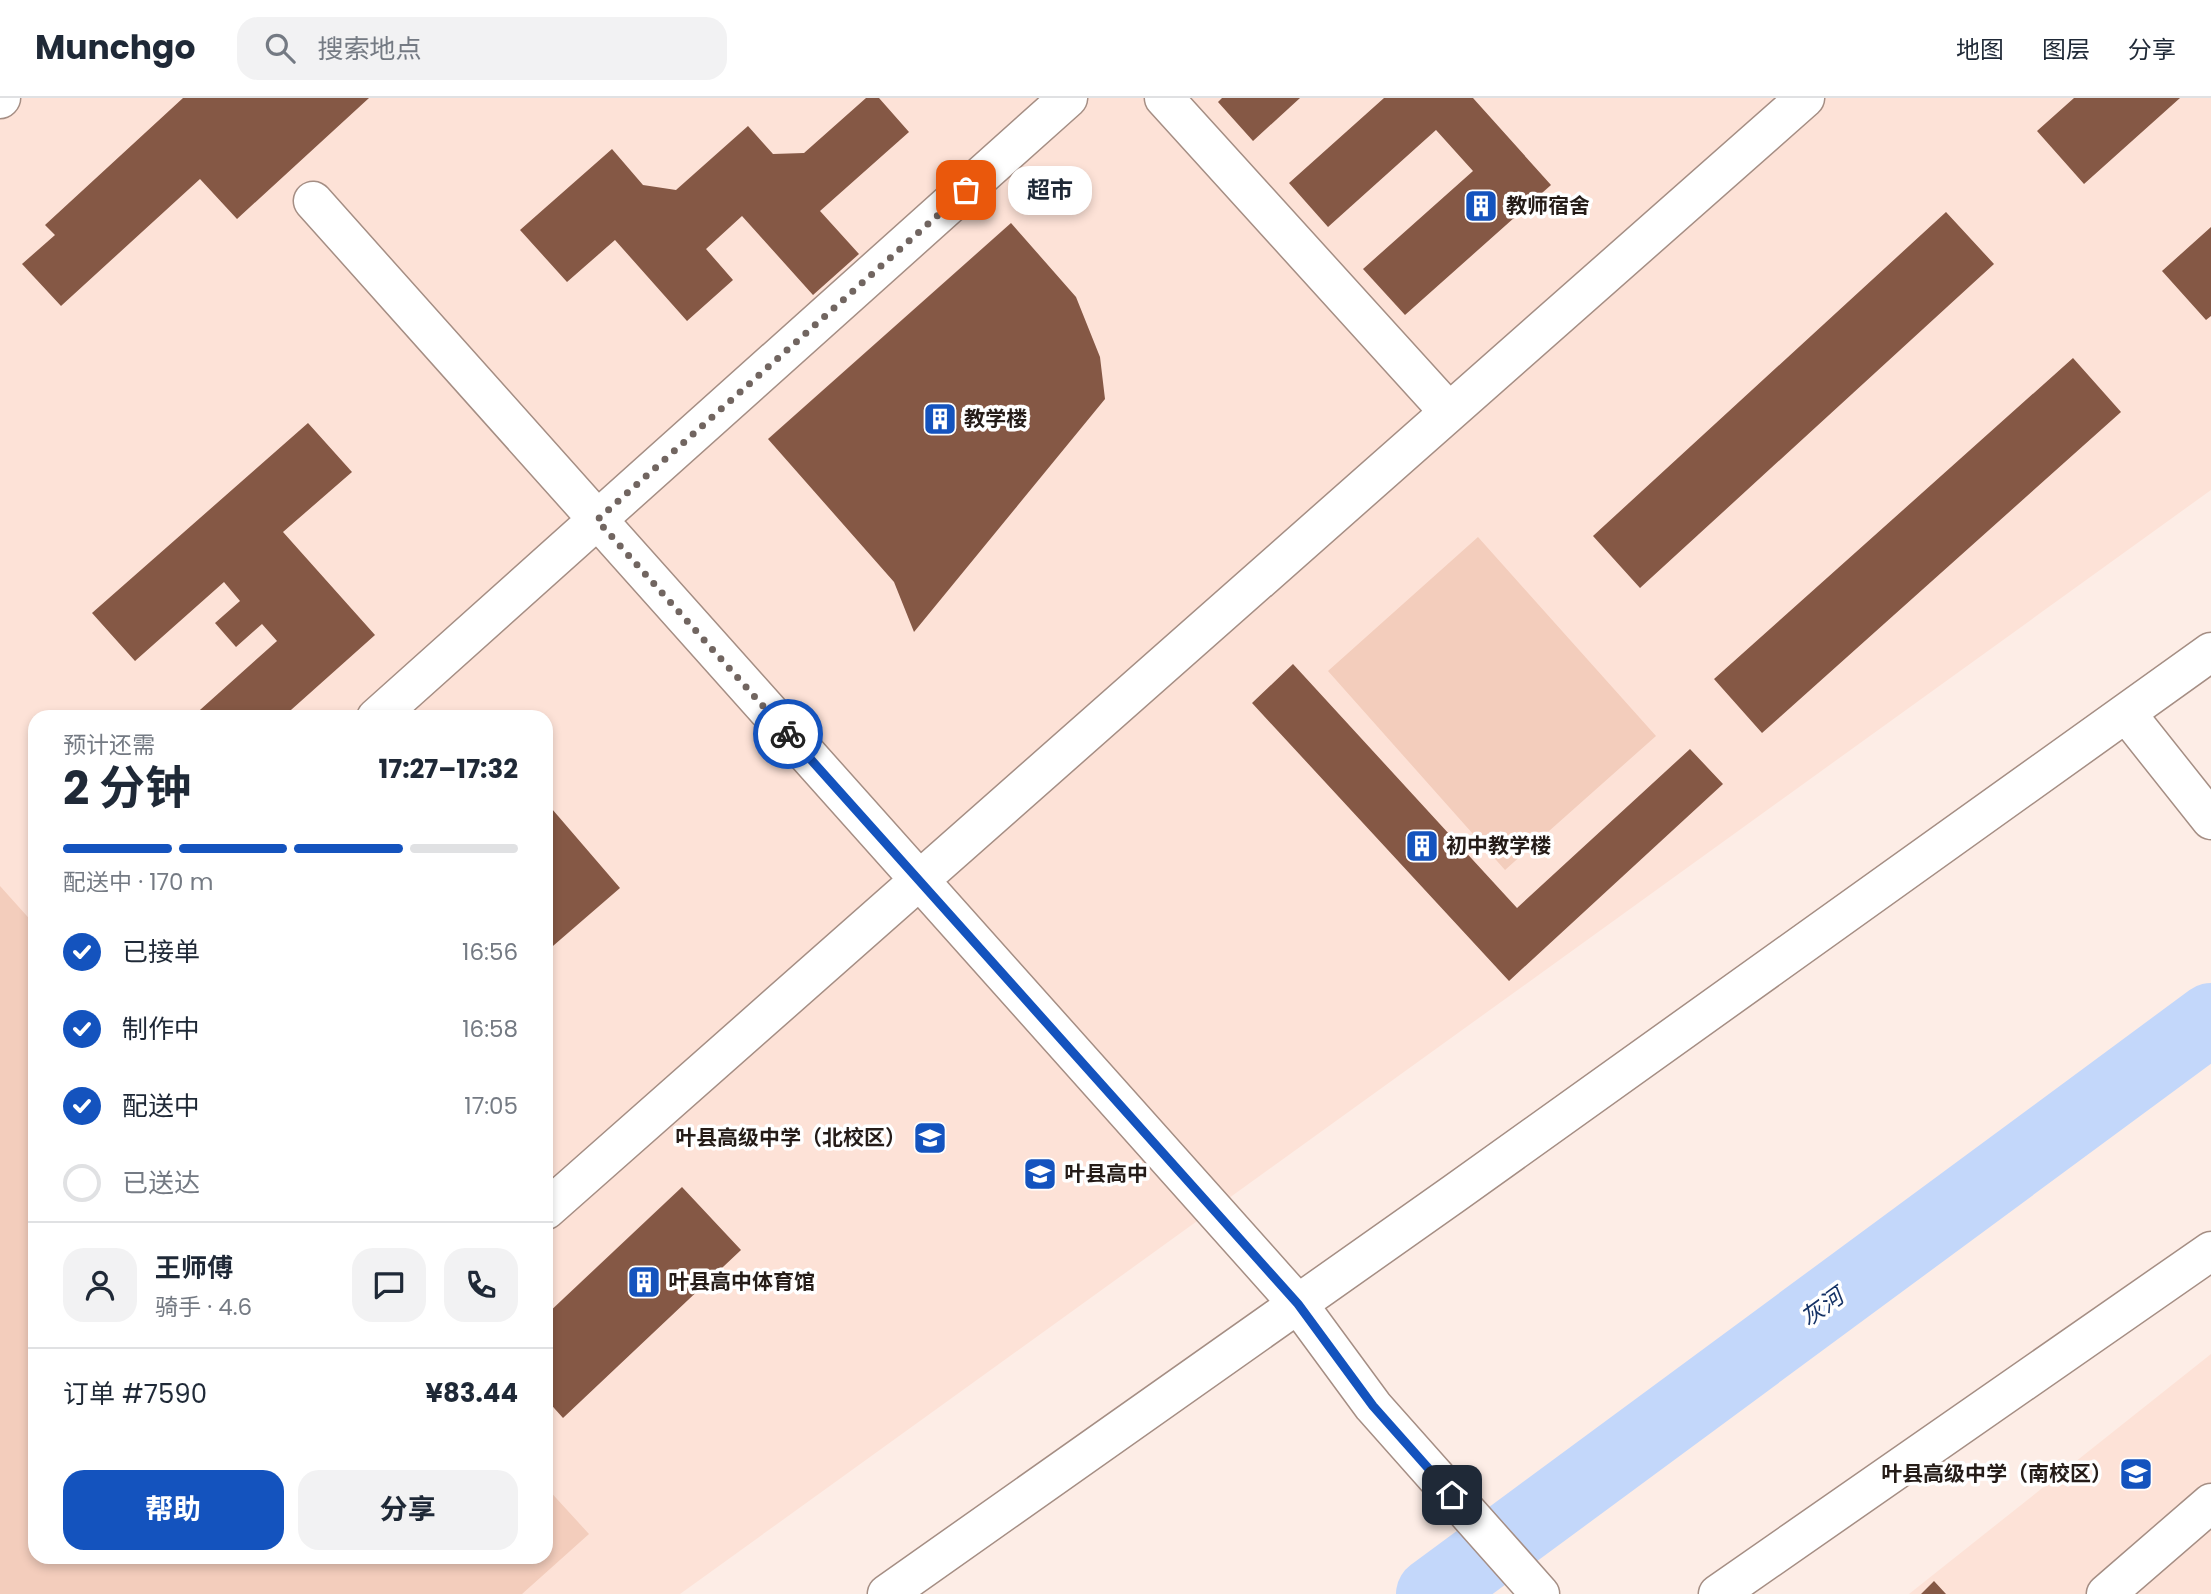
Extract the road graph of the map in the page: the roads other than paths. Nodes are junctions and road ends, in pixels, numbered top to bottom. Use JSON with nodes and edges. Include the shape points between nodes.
{"nodes":[{"id":1,"x":1068,"y":98,"type":"edge"},
{"id":2,"x":1164,"y":98,"type":"edge"},
{"id":3,"x":1805,"y":98,"type":"edge"},
{"id":4,"x":313,"y":201,"type":"dead end"},
{"id":5,"x":1449,"y":412,"type":"junction"},
{"id":6,"x":597,"y":520,"type":"junction"},
{"id":7,"x":2211,"y":652,"type":"edge"},
{"id":8,"x":385,"y":710,"type":"edge"},
{"id":9,"x":2126,"y":713,"type":"junction"},
{"id":10,"x":2211,"y":820,"type":"edge"},
{"id":11,"x":919,"y":881,"type":"junction"},
{"id":12,"x":553,"y":1204,"type":"edge"},
{"id":13,"x":2211,"y":1251,"type":"edge"},
{"id":14,"x":1298,"y":1304,"type":"junction"},
{"id":15,"x":2211,"y":1503,"type":"edge"},
{"id":16,"x":887,"y":1594,"type":"edge"},
{"id":17,"x":1540,"y":1594,"type":"edge"},
{"id":18,"x":1718,"y":1594,"type":"edge"},
{"id":19,"x":2106,"y":1594,"type":"edge"}],
"edges":[{"from":1,"to":6,"type":"street"},
{"from":2,"to":5,"type":"street"},
{"from":3,"to":5,"type":"street"},
{"from":4,"to":6,"type":"street"},
{"from":5,"to":11,"type":"street"},
{"from":6,"to":8,"type":"street"},
{"from":6,"to":11,"type":"street"},
{"from":7,"to":9,"type":"street"},
{"from":9,"to":10,"type":"street"},
{"from":9,"to":14,"type":"street"},
{"from":11,"to":12,"type":"street"},
{"from":11,"to":14,"type":"street"},
{"from":13,"to":18,"type":"street"},
{"from":14,"to":16,"type":"street"},
{"from":14,"to":17,"type":"street","via":[[1373,1406]]},
{"from":15,"to":19,"type":"street"}]}
